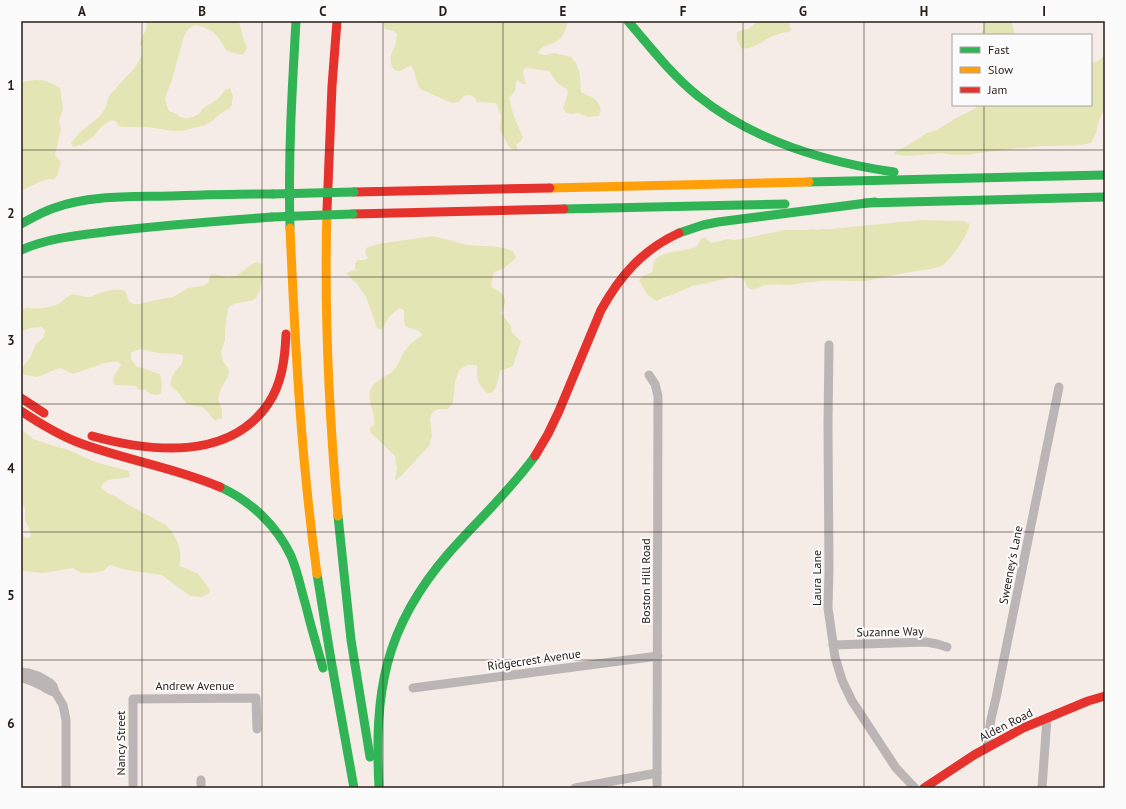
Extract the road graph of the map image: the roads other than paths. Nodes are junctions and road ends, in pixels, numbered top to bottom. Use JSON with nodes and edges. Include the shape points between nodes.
{"nodes":[{"id":1,"x":296,"y":21,"type":"edge"},
{"id":2,"x":337,"y":21,"type":"edge"},
{"id":3,"x":628,"y":21,"type":"edge"},
{"id":4,"x":1105,"y":176,"type":"edge"},
{"id":5,"x":947,"y":179,"type":"junction"},
{"id":6,"x":1105,"y":197,"type":"edge"},
{"id":7,"x":875,"y":202,"type":"junction"},
{"id":8,"x":21,"y":224,"type":"edge"},
{"id":9,"x":291,"y":239,"type":"junction"},
{"id":10,"x":21,"y":250,"type":"edge"},
{"id":11,"x":829,"y":344,"type":"dead end"},
{"id":12,"x":650,"y":375,"type":"dead end"},
{"id":13,"x":1059,"y":387,"type":"dead end"},
{"id":14,"x":21,"y":398,"type":"edge"},
{"id":15,"x":21,"y":411,"type":"edge"},
{"id":16,"x":54,"y":419,"type":"dead end"},
{"id":17,"x":82,"y":432,"type":"dead end"},
{"id":18,"x":833,"y":645,"type":"junction"},
{"id":19,"x":947,"y":647,"type":"dead end"},
{"id":20,"x":658,"y":656,"type":"junction"},
{"id":21,"x":21,"y":672,"type":"edge"},
{"id":22,"x":21,"y":678,"type":"edge"},
{"id":23,"x":413,"y":688,"type":"dead end"},
{"id":24,"x":55,"y":692,"type":"junction"},
{"id":25,"x":1105,"y":696,"type":"edge"},
{"id":26,"x":133,"y":699,"type":"joint"},
{"id":27,"x":1047,"y":718,"type":"junction"},
{"id":28,"x":257,"y":729,"type":"dead end"},
{"id":29,"x":987,"y":748,"type":"junction"},
{"id":30,"x":347,"y":750,"type":"junction"},
{"id":31,"x":657,"y":773,"type":"junction"},
{"id":32,"x":66,"y":788,"type":"edge"},
{"id":33,"x":133,"y":788,"type":"edge"},
{"id":34,"x":354,"y":788,"type":"edge"},
{"id":35,"x":376,"y":788,"type":"edge"},
{"id":36,"x":379,"y":788,"type":"edge"},
{"id":37,"x":575,"y":788,"type":"edge"},
{"id":38,"x":657,"y":788,"type":"edge"},
{"id":39,"x":915,"y":788,"type":"edge"},
{"id":40,"x":924,"y":788,"type":"edge"},
{"id":41,"x":1042,"y":788,"type":"edge"}],
"edges":[{"from":1,"to":9,"type":"main road","via":[[290,149]]},
{"from":2,"to":35,"type":"main road","via":[[326,223],[326,327],[330,421],[339,537],[351,638]]},
{"from":3,"to":5,"type":"main road","via":[[699,97],[724,115],[756,132],[795,149],[841,163]]},
{"from":4,"to":5,"type":"main road"},
{"from":5,"to":8,"type":"main road","bridge":true,"via":[[122,197],[70,203],[53,208]]},
{"from":6,"to":7,"type":"main road"},
{"from":7,"to":10,"type":"main road","bridge":true,"via":[[272,217],[166,225],[65,237]]},
{"from":7,"to":36,"type":"main road","via":[[703,225],[658,244],[638,259],[622,276],[607,297],[561,408],[540,448],[515,481],[436,567],[402,621],[389,655],[381,689],[378,725]]},
{"from":9,"to":17,"type":"main road","via":[[282,372],[268,404],[252,423],[226,439],[178,448],[134,446]]},
{"from":9,"to":30,"type":"main road","via":[[297,378],[308,500],[324,616]]},
{"from":11,"to":18,"type":"street","name":"Laura Lane","via":[[828,608]]},
{"from":12,"to":20,"type":"street","name":"Boston Hill Road","via":[[658,396]]},
{"from":13,"to":29,"type":"street","name":"Sweeney's Lane"},
{"from":14,"to":16,"type":"main road"},
{"from":15,"to":30,"type":"main road","via":[[56,432],[84,444],[218,486],[243,500],[265,519],[291,558]]},
{"from":18,"to":19,"type":"street","name":"Suzanne Way","via":[[926,642]]},
{"from":18,"to":39,"type":"street","name":"Laura Lane","via":[[842,680],[852,701],[896,768]]},
{"from":20,"to":23,"type":"street","name":"Ridgecrest Avenue"},
{"from":20,"to":31,"type":"street","name":"Boston Hill Road"},
{"from":21,"to":24,"type":"street","via":[[34,674],[46,680]]},
{"from":22,"to":24,"type":"street"},
{"from":24,"to":32,"type":"street","via":[[61,700],[65,714]]},
{"from":25,"to":27,"type":"main road","name":"Alden Road"},
{"from":26,"to":28,"type":"street","name":"Andrew Avenue","via":[[256,698]]},
{"from":26,"to":33,"type":"street","name":"Nancy Street"},
{"from":27,"to":29,"type":"main road","name":"Alden Road"},
{"from":27,"to":41,"type":"street"},
{"from":29,"to":40,"type":"main road","name":"Alden Road"},
{"from":30,"to":34,"type":"main road"},
{"from":31,"to":37,"type":"street"},
{"from":31,"to":38,"type":"street","name":"Boston Hill Road"}]}
